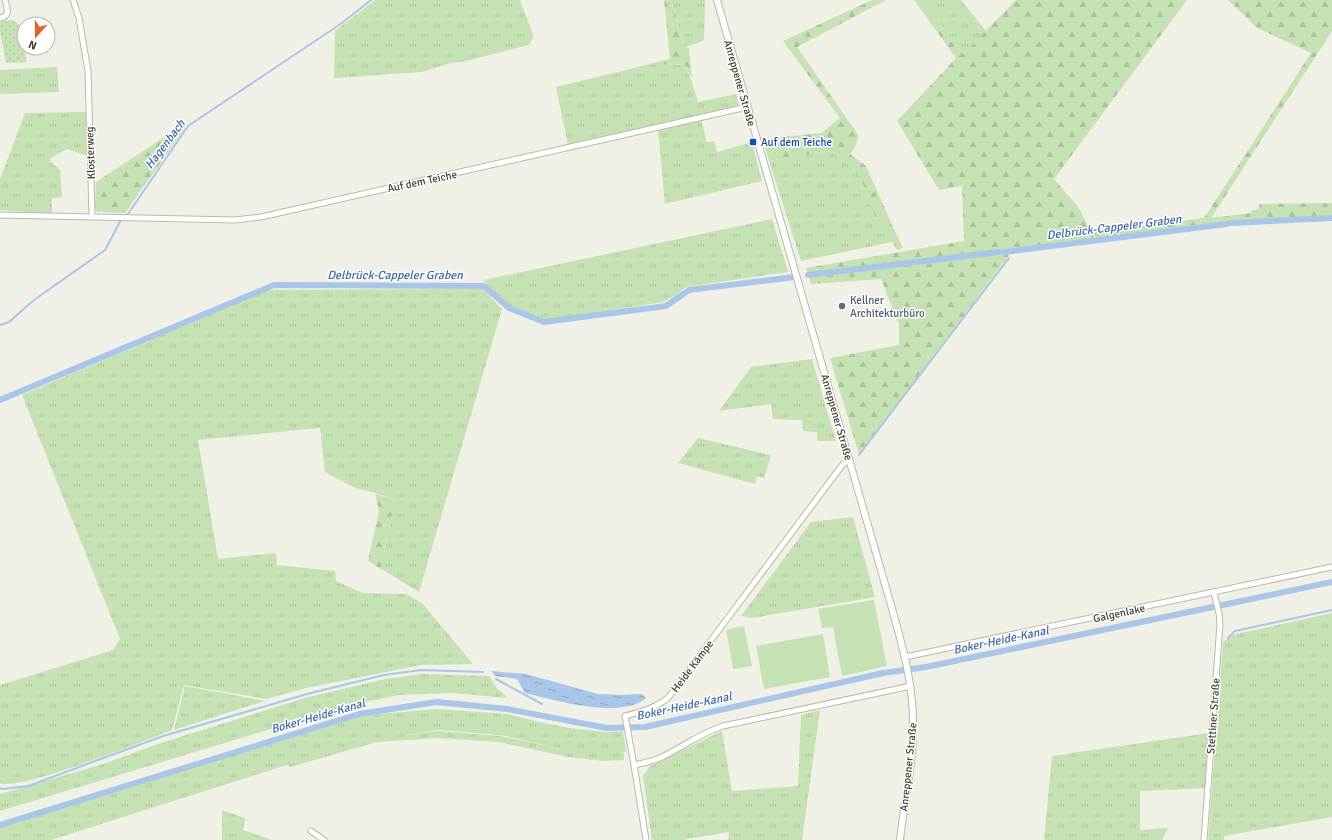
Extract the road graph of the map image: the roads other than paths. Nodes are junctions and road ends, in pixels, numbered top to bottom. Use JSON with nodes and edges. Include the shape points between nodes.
{"nodes":[{"id":1,"x":5,"y":0,"type":"edge"},
{"id":2,"x":73,"y":0,"type":"edge"},
{"id":3,"x":717,"y":0,"type":"edge"},
{"id":4,"x":0,"y":18,"type":"edge"},
{"id":5,"x":747,"y":108,"type":"junction"},
{"id":6,"x":0,"y":215,"type":"edge"},
{"id":7,"x":92,"y":216,"type":"junction"},
{"id":8,"x":849,"y":460,"type":"junction"},
{"id":9,"x":1332,"y":567,"type":"edge"},
{"id":10,"x":1214,"y":593,"type":"junction"},
{"id":11,"x":905,"y":658,"type":"junction"},
{"id":12,"x":910,"y":686,"type":"junction"},
{"id":13,"x":634,"y":765,"type":"junction"},
{"id":14,"x":311,"y":831,"type":"dead end"},
{"id":15,"x":324,"y":840,"type":"edge"},
{"id":16,"x":646,"y":840,"type":"edge"},
{"id":17,"x":900,"y":840,"type":"edge"},
{"id":18,"x":1204,"y":840,"type":"edge"}],
"edges":[{"from":1,"to":4,"type":"street","via":[[8,11]]},
{"from":2,"to":7,"type":"street","name":"Klosterweg","via":[[79,18],[88,71]]},
{"from":3,"to":5,"type":"street","name":"Anreppener Straße"},
{"from":5,"to":7,"type":"street","name":"Auf dem Teiche","via":[[262,217],[234,220]]},
{"from":5,"to":8,"type":"street","name":"Anreppener Straße"},
{"from":6,"to":7,"type":"street"},
{"from":8,"to":11,"type":"street","name":"Anreppener Straße"},
{"from":8,"to":13,"type":"street","name":"Heide Kämpe","via":[[837,472],[668,698],[646,711],[625,716]]},
{"from":9,"to":10,"type":"street","name":"Galgenlake"},
{"from":10,"to":11,"type":"street","name":"Galgenlake"},
{"from":10,"to":18,"type":"street","name":"Stettiner Straße","via":[[1220,624]]},
{"from":11,"to":12,"type":"street","name":"Anreppener Straße"},
{"from":12,"to":13,"type":"street","via":[[723,726],[663,756]]},
{"from":12,"to":17,"type":"street","name":"Anreppener Straße","via":[[913,740]]},
{"from":13,"to":16,"type":"street","name":"Heide Kämpe"},
{"from":14,"to":15,"type":"street"}]}
